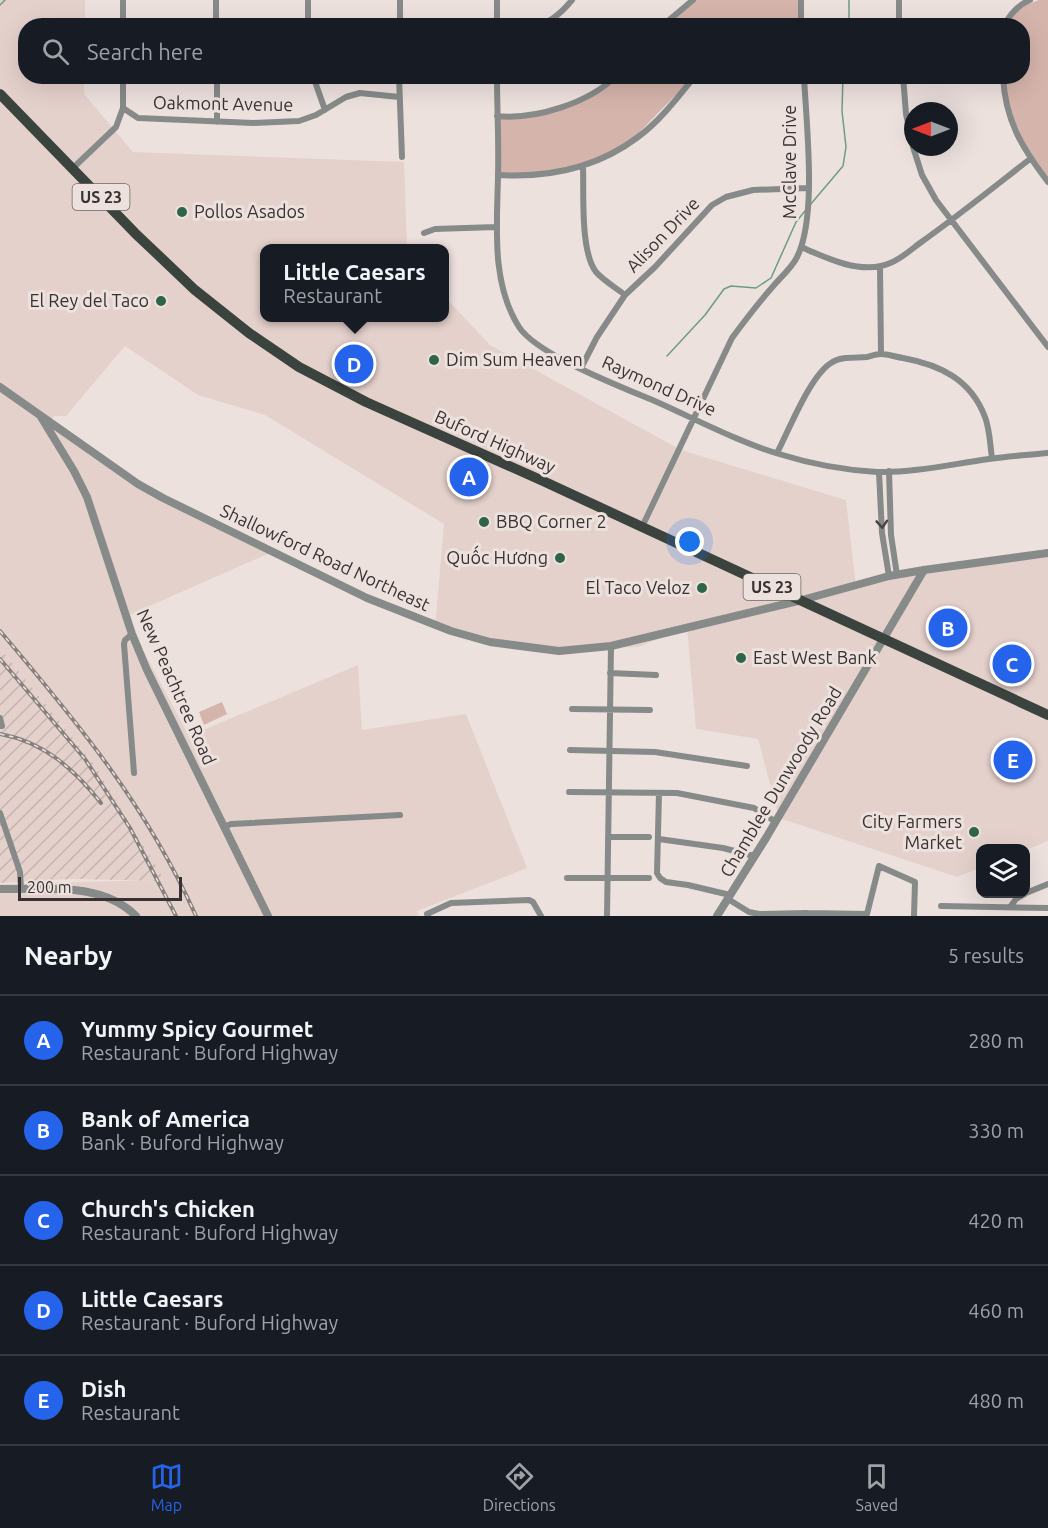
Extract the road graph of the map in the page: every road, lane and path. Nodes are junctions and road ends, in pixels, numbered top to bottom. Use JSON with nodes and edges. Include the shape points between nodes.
{"nodes":[{"id":1,"x":123,"y":0,"type":"edge"},
{"id":2,"x":216,"y":0,"type":"edge"},
{"id":3,"x":308,"y":0,"type":"edge"},
{"id":4,"x":400,"y":0,"type":"edge"},
{"id":5,"x":497,"y":0,"type":"edge"},
{"id":6,"x":572,"y":0,"type":"edge"},
{"id":7,"x":693,"y":0,"type":"edge"},
{"id":8,"x":801,"y":0,"type":"edge"},
{"id":9,"x":899,"y":0,"type":"edge"},
{"id":10,"x":1030,"y":0,"type":"edge"},
{"id":11,"x":123,"y":18,"type":"edge"},
{"id":12,"x":216,"y":18,"type":"edge"},
{"id":13,"x":308,"y":18,"type":"edge"},
{"id":14,"x":400,"y":18,"type":"edge"},
{"id":15,"x":497,"y":18,"type":"edge"},
{"id":16,"x":553,"y":18,"type":"edge"},
{"id":17,"x":672,"y":18,"type":"edge"},
{"id":18,"x":801,"y":18,"type":"edge"},
{"id":19,"x":899,"y":18,"type":"edge"},
{"id":20,"x":1008,"y":18,"type":"edge"},
{"id":21,"x":123,"y":84,"type":"edge"},
{"id":22,"x":217,"y":84,"type":"edge"},
{"id":23,"x":316,"y":84,"type":"edge"},
{"id":24,"x":399,"y":84,"type":"edge"},
{"id":25,"x":497,"y":84,"type":"edge"},
{"id":26,"x":606,"y":84,"type":"edge"},
{"id":27,"x":688,"y":84,"type":"edge"},
{"id":28,"x":804,"y":84,"type":"edge"},
{"id":29,"x":904,"y":84,"type":"edge"},
{"id":30,"x":1004,"y":84,"type":"edge"},
{"id":31,"x":0,"y":94,"type":"edge"},
{"id":32,"x":399,"y":97,"type":"junction"},
{"id":33,"x":905,"y":102,"type":"edge"},
{"id":34,"x":123,"y":108,"type":"junction"},
{"id":35,"x":325,"y":110,"type":"junction"},
{"id":36,"x":498,"y":116,"type":"junction"},
{"id":37,"x":217,"y":122,"type":"junction"},
{"id":38,"x":916,"y":156,"type":"edge"},
{"id":39,"x":402,"y":157,"type":"dead end"},
{"id":40,"x":1030,"y":159,"type":"junction"},
{"id":41,"x":583,"y":166,"type":"junction"},
{"id":42,"x":73,"y":168,"type":"junction"},
{"id":43,"x":498,"y":175,"type":"junction"},
{"id":44,"x":1048,"y":182,"type":"edge"},
{"id":45,"x":809,"y":188,"type":"junction"},
{"id":46,"x":952,"y":221,"type":"junction"},
{"id":47,"x":496,"y":227,"type":"junction"},
{"id":48,"x":424,"y":233,"type":"dead end"},
{"id":49,"x":801,"y":247,"type":"junction"},
{"id":50,"x":880,"y":267,"type":"junction"},
{"id":51,"x":625,"y":295,"type":"junction"},
{"id":52,"x":1048,"y":347,"type":"edge"},
{"id":53,"x":881,"y":354,"type":"junction"},
{"id":54,"x":581,"y":368,"type":"junction"},
{"id":55,"x":0,"y":387,"type":"edge"},
{"id":56,"x":39,"y":414,"type":"junction"},
{"id":57,"x":693,"y":418,"type":"junction"},
{"id":58,"x":777,"y":453,"type":"junction"},
{"id":59,"x":1048,"y":453,"type":"edge"},
{"id":60,"x":992,"y":458,"type":"junction"},
{"id":61,"x":890,"y":471,"type":"junction"},
{"id":62,"x":879,"y":472,"type":"junction"},
{"id":63,"x":642,"y":527,"type":"junction"},
{"id":64,"x":1048,"y":553,"type":"edge"},
{"id":65,"x":924,"y":570,"type":"junction"},
{"id":66,"x":893,"y":576,"type":"junction"},
{"id":67,"x":802,"y":600,"type":"junction"},
{"id":68,"x":132,"y":634,"type":"junction"},
{"id":69,"x":884,"y":638,"type":"junction"},
{"id":70,"x":611,"y":646,"type":"junction"},
{"id":71,"x":610,"y":673,"type":"junction"},
{"id":72,"x":656,"y":675,"type":"dead end"},
{"id":73,"x":572,"y":709,"type":"dead end"},
{"id":74,"x":610,"y":710,"type":"junction"},
{"id":75,"x":650,"y":710,"type":"dead end"},
{"id":76,"x":1048,"y":714,"type":"edge"},
{"id":77,"x":0,"y":718,"type":"edge"},
{"id":78,"x":1,"y":726,"type":"edge"},
{"id":79,"x":570,"y":750,"type":"dead end"},
{"id":80,"x":609,"y":751,"type":"junction"},
{"id":81,"x":747,"y":766,"type":"dead end"},
{"id":82,"x":134,"y":773,"type":"dead end"},
{"id":83,"x":569,"y":792,"type":"dead end"},
{"id":84,"x":608,"y":793,"type":"junction"},
{"id":85,"x":659,"y":793,"type":"junction"},
{"id":86,"x":0,"y":813,"type":"edge"},
{"id":87,"x":400,"y":815,"type":"dead end"},
{"id":88,"x":776,"y":822,"type":"junction"},
{"id":89,"x":224,"y":827,"type":"junction"},
{"id":90,"x":608,"y":837,"type":"junction"},
{"id":91,"x":649,"y":837,"type":"dead end"},
{"id":92,"x":659,"y":838,"type":"junction"},
{"id":93,"x":754,"y":856,"type":"junction"},
{"id":94,"x":567,"y":878,"type":"dead end"},
{"id":95,"x":608,"y":878,"type":"junction"},
{"id":96,"x":649,"y":878,"type":"dead end"},
{"id":97,"x":1048,"y":884,"type":"edge"},
{"id":98,"x":0,"y":889,"type":"edge"},
{"id":99,"x":21,"y":889,"type":"junction"},
{"id":100,"x":1030,"y":891,"type":"edge"},
{"id":101,"x":729,"y":897,"type":"junction"},
{"id":102,"x":1018,"y":898,"type":"edge"},
{"id":103,"x":941,"y":906,"type":"dead end"},
{"id":104,"x":1010,"y":907,"type":"junction"},
{"id":105,"x":1048,"y":908,"type":"edge"},
{"id":106,"x":427,"y":915,"type":"edge"},
{"id":107,"x":807,"y":915,"type":"edge"},
{"id":108,"x":852,"y":915,"type":"edge"},
{"id":109,"x":136,"y":916,"type":"edge"},
{"id":110,"x":268,"y":916,"type":"edge"},
{"id":111,"x":541,"y":916,"type":"edge"},
{"id":112,"x":607,"y":916,"type":"edge"},
{"id":113,"x":717,"y":916,"type":"edge"},
{"id":114,"x":914,"y":916,"type":"edge"}],
"edges":[{"from":1,"to":11,"type":"street"},
{"from":2,"to":12,"type":"street"},
{"from":3,"to":13,"type":"street"},
{"from":4,"to":14,"type":"street"},
{"from":5,"to":15,"type":"street"},
{"from":6,"to":16,"type":"street"},
{"from":7,"to":17,"type":"street"},
{"from":8,"to":18,"type":"street"},
{"from":9,"to":19,"type":"street"},
{"from":10,"to":20,"type":"street"},
{"from":21,"to":34,"type":"street"},
{"from":22,"to":37,"type":"street"},
{"from":23,"to":35,"type":"street"},
{"from":24,"to":32,"type":"street"},
{"from":25,"to":36,"type":"street","name":"Raymond Drive"},
{"from":26,"to":36,"type":"street","via":[[595,93],[548,112]]},
{"from":27,"to":41,"type":"street","via":[[640,136]]},
{"from":28,"to":45,"type":"street","name":"McClave Drive"},
{"from":29,"to":33,"type":"street"},
{"from":30,"to":40,"type":"street","via":[[1008,114]]},
{"from":31,"to":42,"type":"main road","name":"Buford Highway","number":"US 23"},
{"from":32,"to":35,"type":"street","name":"Oakmont Avenue","via":[[360,93]]},
{"from":32,"to":39,"type":"street"},
{"from":34,"to":37,"type":"street","name":"Oakmont Avenue","via":[[138,118]]},
{"from":34,"to":42,"type":"street","via":[[116,127]]},
{"from":35,"to":37,"type":"street","name":"Oakmont Avenue","via":[[299,121]]},
{"from":36,"to":43,"type":"street","name":"Raymond Drive"},
{"from":38,"to":46,"type":"street","via":[[922,175]]},
{"from":40,"to":44,"type":"street"},
{"from":40,"to":46,"type":"street"},
{"from":41,"to":43,"type":"street","via":[[556,173]]},
{"from":41,"to":51,"type":"street","via":[[585,240],[590,263]]},
{"from":42,"to":63,"type":"main road","name":"Buford Highway","number":"US 23","via":[[195,290],[299,367],[366,402]]},
{"from":43,"to":47,"type":"street","name":"Raymond Drive"},
{"from":45,"to":49,"type":"street","name":"McClave Drive"},
{"from":45,"to":51,"type":"street","name":"Alison Drive","via":[[753,190],[726,196],[712,204]]},
{"from":46,"to":50,"type":"street","via":[[894,262]]},
{"from":46,"to":52,"type":"street"},
{"from":47,"to":48,"type":"street","via":[[435,229]]},
{"from":47,"to":54,"type":"street","name":"Raymond Drive","via":[[501,277],[518,326],[536,344]]},
{"from":49,"to":50,"type":"street","via":[[842,263]]},
{"from":49,"to":57,"type":"street","name":"McClave Drive","via":[[795,261],[732,338]]},
{"from":50,"to":53,"type":"street"},
{"from":51,"to":54,"type":"street","name":"Alison Drive"},
{"from":53,"to":58,"type":"street","via":[[830,363],[812,384]]},
{"from":53,"to":60,"type":"street","via":[[940,367],[955,377],[984,415]]},
{"from":54,"to":57,"type":"street","name":"Raymond Drive"},
{"from":55,"to":56,"type":"street","name":"New Peachtree Road"},
{"from":56,"to":68,"type":"street","name":"New Peachtree Road","via":[[87,497]]},
{"from":56,"to":70,"type":"street","name":"Shallowford Road Northeast","via":[[138,484],[367,598],[490,642],[559,651]]},
{"from":57,"to":58,"type":"street","name":"Raymond Drive"},
{"from":57,"to":63,"type":"street","name":"McClave Drive"},
{"from":58,"to":62,"type":"street","name":"Raymond Drive","via":[[842,469]]},
{"from":59,"to":60,"type":"street","name":"Raymond Drive"},
{"from":60,"to":61,"type":"street","name":"Raymond Drive"},
{"from":61,"to":62,"type":"street","name":"Raymond Drive"},
{"from":61,"to":66,"type":"street"},
{"from":62,"to":66,"type":"street","one_way":true,"via":[[882,533]]},
{"from":63,"to":67,"type":"main road","name":"Buford Highway","number":"US 23"},
{"from":64,"to":65,"type":"street","name":"Shallowford Road Northeast"},
{"from":65,"to":66,"type":"street","name":"Shallowford Road Northeast"},
{"from":65,"to":69,"type":"street","name":"Chamblee Dunwoody Road"},
{"from":66,"to":67,"type":"street","name":"Shallowford Road Northeast"},
{"from":67,"to":69,"type":"main road","name":"Buford Highway","number":"US 23"},
{"from":67,"to":70,"type":"street","name":"Shallowford Road Northeast"},
{"from":68,"to":82,"type":"street","via":[[124,644]]},
{"from":68,"to":89,"type":"street","name":"New Peachtree Road"},
{"from":69,"to":76,"type":"main road","name":"Buford Highway","number":"US 23"},
{"from":69,"to":88,"type":"street","name":"Chamblee Dunwoody Road"},
{"from":70,"to":71,"type":"street"},
{"from":71,"to":72,"type":"street"},
{"from":71,"to":74,"type":"street"},
{"from":73,"to":74,"type":"street"},
{"from":74,"to":75,"type":"street"},
{"from":74,"to":80,"type":"street"},
{"from":77,"to":78,"type":"street"},
{"from":79,"to":80,"type":"street"},
{"from":80,"to":81,"type":"street","via":[[655,752]]},
{"from":80,"to":84,"type":"street"},
{"from":83,"to":84,"type":"street"},
{"from":84,"to":85,"type":"street"},
{"from":84,"to":90,"type":"street"},
{"from":85,"to":88,"type":"street","via":[[754,808]]},
{"from":85,"to":92,"type":"street"},
{"from":86,"to":99,"type":"street","via":[[20,872]]},
{"from":87,"to":89,"type":"street"},
{"from":88,"to":93,"type":"street","name":"Chamblee Dunwoody Road"},
{"from":89,"to":110,"type":"street","name":"New Peachtree Road"},
{"from":90,"to":91,"type":"street"},
{"from":90,"to":95,"type":"street"},
{"from":92,"to":93,"type":"street"},
{"from":92,"to":101,"type":"street","via":[[660,878]]},
{"from":93,"to":101,"type":"street","name":"Chamblee Dunwoody Road"},
{"from":94,"to":95,"type":"street"},
{"from":95,"to":96,"type":"street"},
{"from":95,"to":112,"type":"street"},
{"from":97,"to":100,"type":"street"},
{"from":98,"to":99,"type":"street"},
{"from":99,"to":109,"type":"street","via":[[104,895],[119,901]]},
{"from":101,"to":107,"type":"street","via":[[749,912]]},
{"from":101,"to":113,"type":"street","name":"Chamblee Dunwoody Road"},
{"from":102,"to":104,"type":"street"},
{"from":103,"to":104,"type":"street"},
{"from":104,"to":105,"type":"street"},
{"from":106,"to":111,"type":"street","via":[[451,903],[529,900]]},
{"from":107,"to":108,"type":"street"},
{"from":108,"to":114,"type":"street","via":[[867,914],[879,867],[915,882]]}]}
